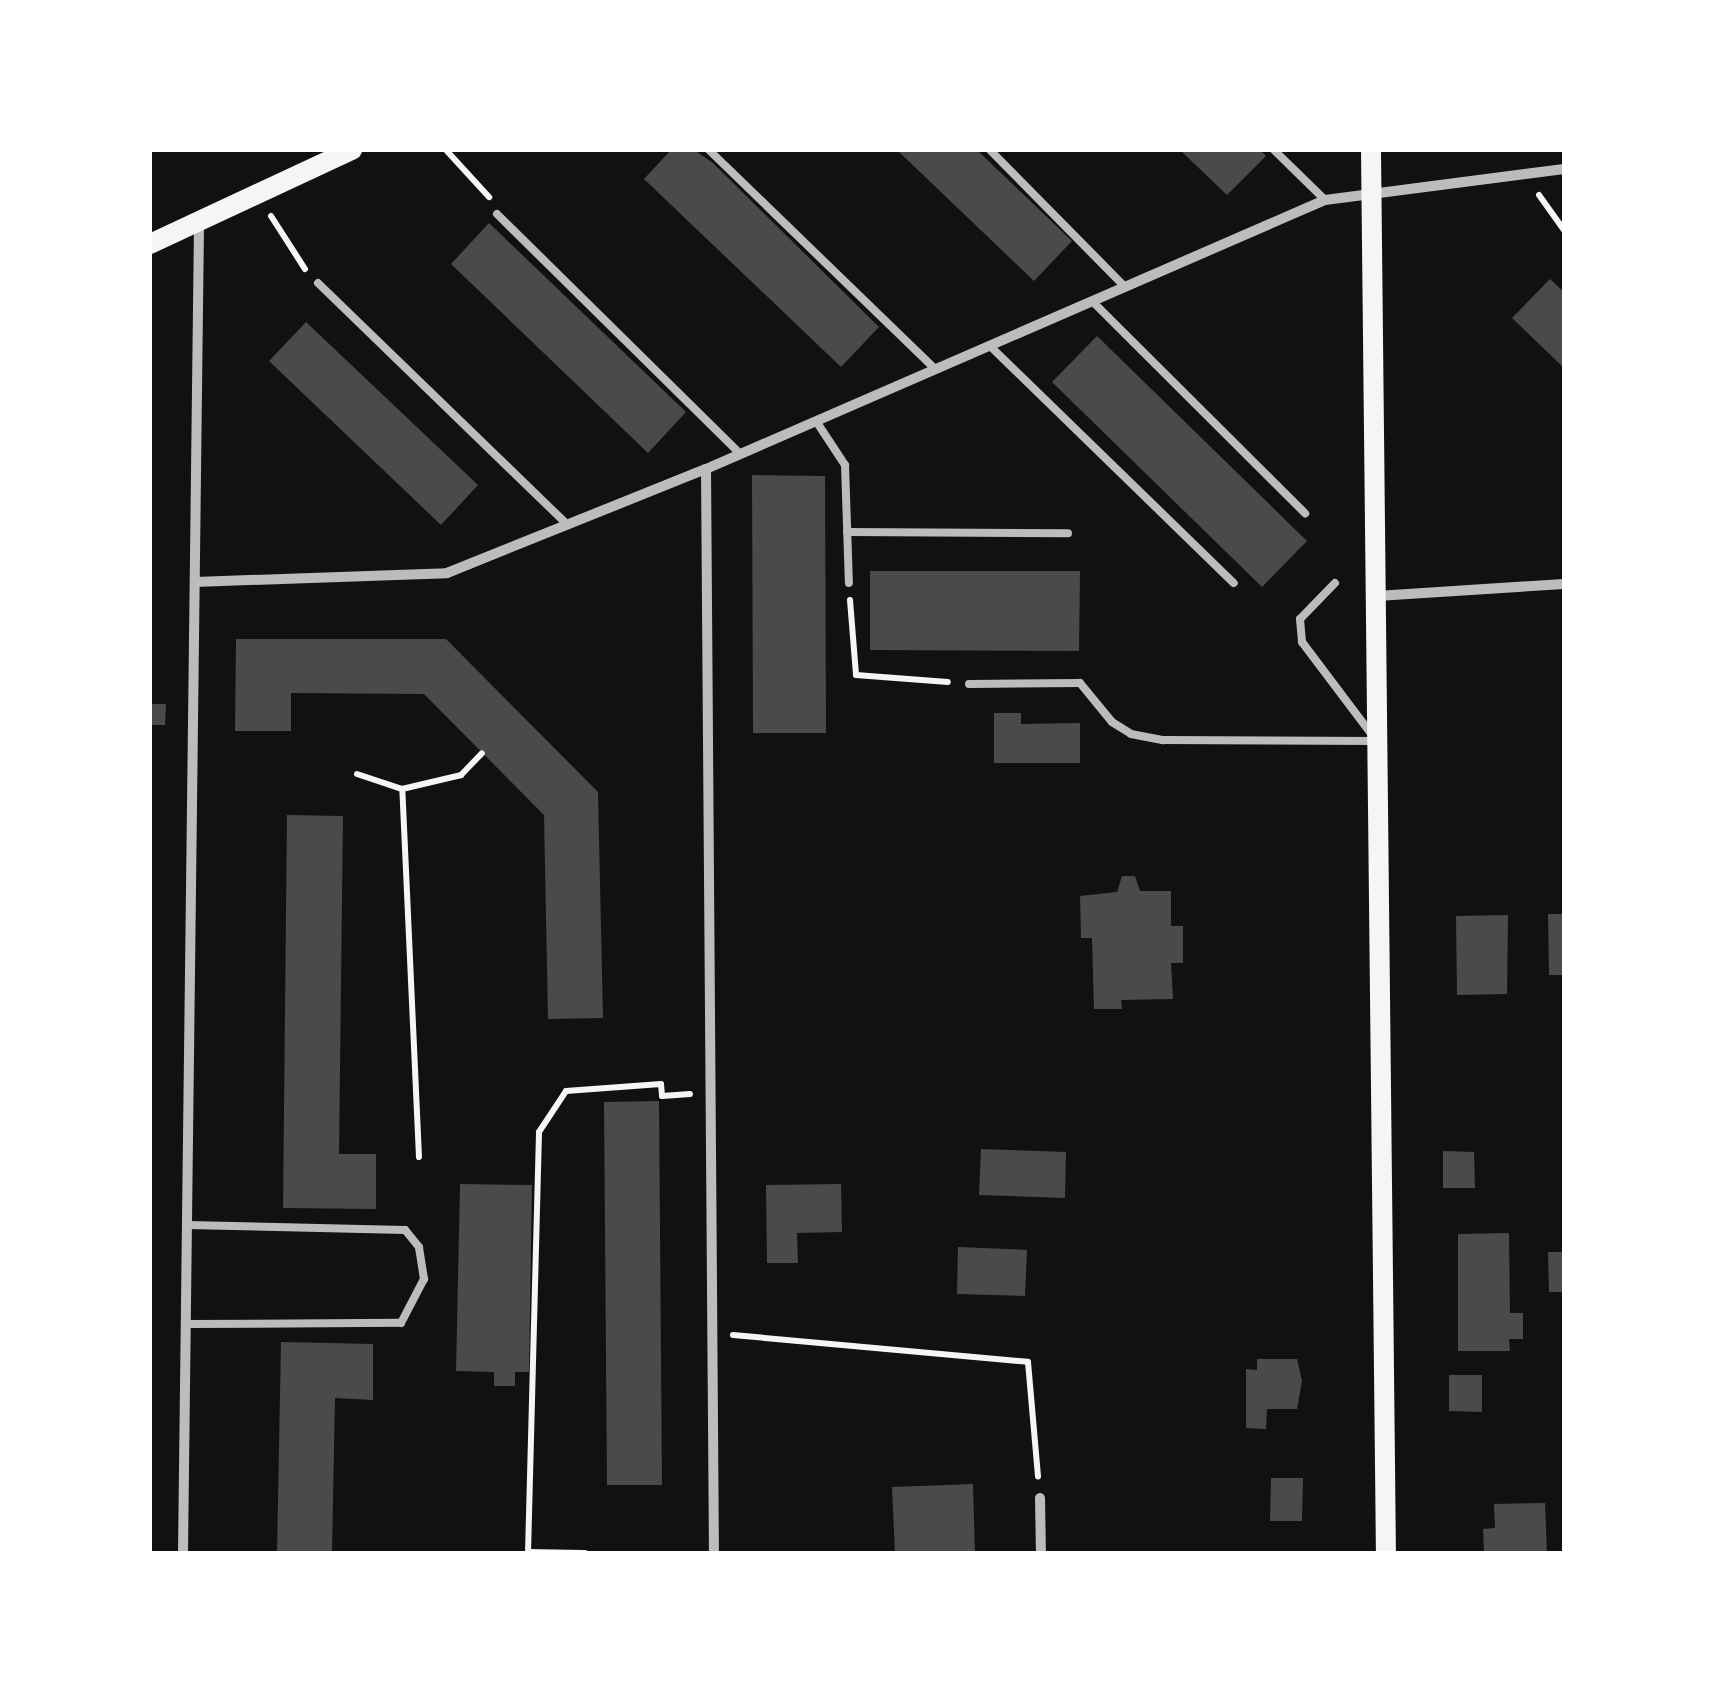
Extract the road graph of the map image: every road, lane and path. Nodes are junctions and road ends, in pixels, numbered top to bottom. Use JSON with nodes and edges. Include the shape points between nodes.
{"nodes":[{"id":1,"x":352,"y":150,"type":"edge"},
{"id":2,"x":446,"y":150,"type":"edge"},
{"id":3,"x":708,"y":150,"type":"edge"},
{"id":4,"x":990,"y":150,"type":"edge"},
{"id":5,"x":1274,"y":150,"type":"edge"},
{"id":6,"x":1370,"y":150,"type":"edge"},
{"id":7,"x":1564,"y":169,"type":"edge"},
{"id":8,"x":1524,"y":174,"type":"junction"},
{"id":9,"x":1371,"y":190,"type":"junction"},
{"id":10,"x":258,"y":194,"type":"junction"},
{"id":11,"x":1325,"y":200,"type":"junction"},
{"id":12,"x":496,"y":214,"type":"joint"},
{"id":13,"x":199,"y":220,"type":"junction"},
{"id":14,"x":1564,"y":230,"type":"edge"},
{"id":15,"x":150,"y":244,"type":"edge"},
{"id":16,"x":318,"y":283,"type":"joint"},
{"id":17,"x":1125,"y":286,"type":"junction"},
{"id":18,"x":1092,"y":301,"type":"junction"},
{"id":19,"x":990,"y":346,"type":"junction"},
{"id":20,"x":935,"y":369,"type":"junction"},
{"id":21,"x":816,"y":421,"type":"junction"},
{"id":22,"x":740,"y":454,"type":"junction"},
{"id":23,"x":706,"y":469,"type":"junction"},
{"id":24,"x":1305,"y":513,"type":"dead end"},
{"id":25,"x":568,"y":525,"type":"junction"},
{"id":26,"x":847,"y":532,"type":"junction"},
{"id":27,"x":1068,"y":533,"type":"dead end"},
{"id":28,"x":195,"y":582,"type":"junction"},
{"id":29,"x":1234,"y":582,"type":"dead end"},
{"id":30,"x":1335,"y":583,"type":"dead end"},
{"id":31,"x":848,"y":584,"type":"joint"},
{"id":32,"x":1564,"y":584,"type":"edge"},
{"id":33,"x":1376,"y":596,"type":"junction"},
{"id":34,"x":969,"y":684,"type":"joint"},
{"id":35,"x":1377,"y":741,"type":"junction"},
{"id":36,"x":482,"y":753,"type":"dead end"},
{"id":37,"x":357,"y":774,"type":"dead end"},
{"id":38,"x":402,"y":789,"type":"junction"},
{"id":39,"x":711,"y":1093,"type":"junction"},
{"id":40,"x":419,"y":1157,"type":"dead end"},
{"id":41,"x":187,"y":1225,"type":"junction"},
{"id":42,"x":186,"y":1324,"type":"junction"},
{"id":43,"x":713,"y":1333,"type":"junction"},
{"id":44,"x":1040,"y":1498,"type":"joint"},
{"id":45,"x":528,"y":1552,"type":"edge"},
{"id":46,"x":183,"y":1553,"type":"edge"},
{"id":47,"x":585,"y":1553,"type":"edge"},
{"id":48,"x":714,"y":1553,"type":"edge"},
{"id":49,"x":1041,"y":1553,"type":"edge"},
{"id":50,"x":1386,"y":1553,"type":"edge"}],
"edges":[{"from":1,"to":10,"type":"main road"},
{"from":2,"to":12,"type":"path","via":[[494,202]]},
{"from":3,"to":20,"type":"lane"},
{"from":4,"to":17,"type":"lane"},
{"from":5,"to":11,"type":"lane"},
{"from":6,"to":9,"type":"main road"},
{"from":7,"to":8,"type":"street"},
{"from":8,"to":9,"type":"street"},
{"from":8,"to":14,"type":"path"},
{"from":9,"to":11,"type":"street"},
{"from":9,"to":33,"type":"main road"},
{"from":10,"to":13,"type":"main road"},
{"from":10,"to":16,"type":"path"},
{"from":11,"to":17,"type":"street"},
{"from":12,"to":22,"type":"lane"},
{"from":13,"to":15,"type":"main road"},
{"from":13,"to":28,"type":"street"},
{"from":16,"to":25,"type":"lane"},
{"from":17,"to":18,"type":"street"},
{"from":18,"to":19,"type":"street"},
{"from":18,"to":24,"type":"lane"},
{"from":19,"to":20,"type":"street"},
{"from":19,"to":29,"type":"lane"},
{"from":20,"to":21,"type":"street"},
{"from":21,"to":22,"type":"street"},
{"from":21,"to":26,"type":"lane","via":[[845,465]]},
{"from":22,"to":23,"type":"street"},
{"from":23,"to":25,"type":"street"},
{"from":23,"to":39,"type":"street"},
{"from":25,"to":28,"type":"street","via":[[447,573]]},
{"from":26,"to":27,"type":"lane"},
{"from":26,"to":31,"type":"lane"},
{"from":28,"to":41,"type":"street"},
{"from":30,"to":35,"type":"lane","via":[[1300,619],[1302,642]]},
{"from":31,"to":34,"type":"path","via":[[856,675]]},
{"from":32,"to":33,"type":"street"},
{"from":33,"to":35,"type":"main road"},
{"from":34,"to":35,"type":"lane","via":[[1080,683],[1112,722],[1163,740]]},
{"from":35,"to":50,"type":"main road"},
{"from":36,"to":38,"type":"path","via":[[461,774]]},
{"from":37,"to":38,"type":"path"},
{"from":38,"to":40,"type":"path"},
{"from":39,"to":43,"type":"street"},
{"from":39,"to":45,"type":"path","via":[[662,1096],[662,1084],[566,1091],[538,1132]]},
{"from":41,"to":42,"type":"street"},
{"from":41,"to":42,"type":"lane","via":[[405,1230],[419,1247],[424,1280],[401,1323]]},
{"from":42,"to":46,"type":"street"},
{"from":43,"to":44,"type":"path","via":[[1028,1362]]},
{"from":43,"to":48,"type":"street"},
{"from":44,"to":49,"type":"street"},
{"from":45,"to":47,"type":"path"}]}
